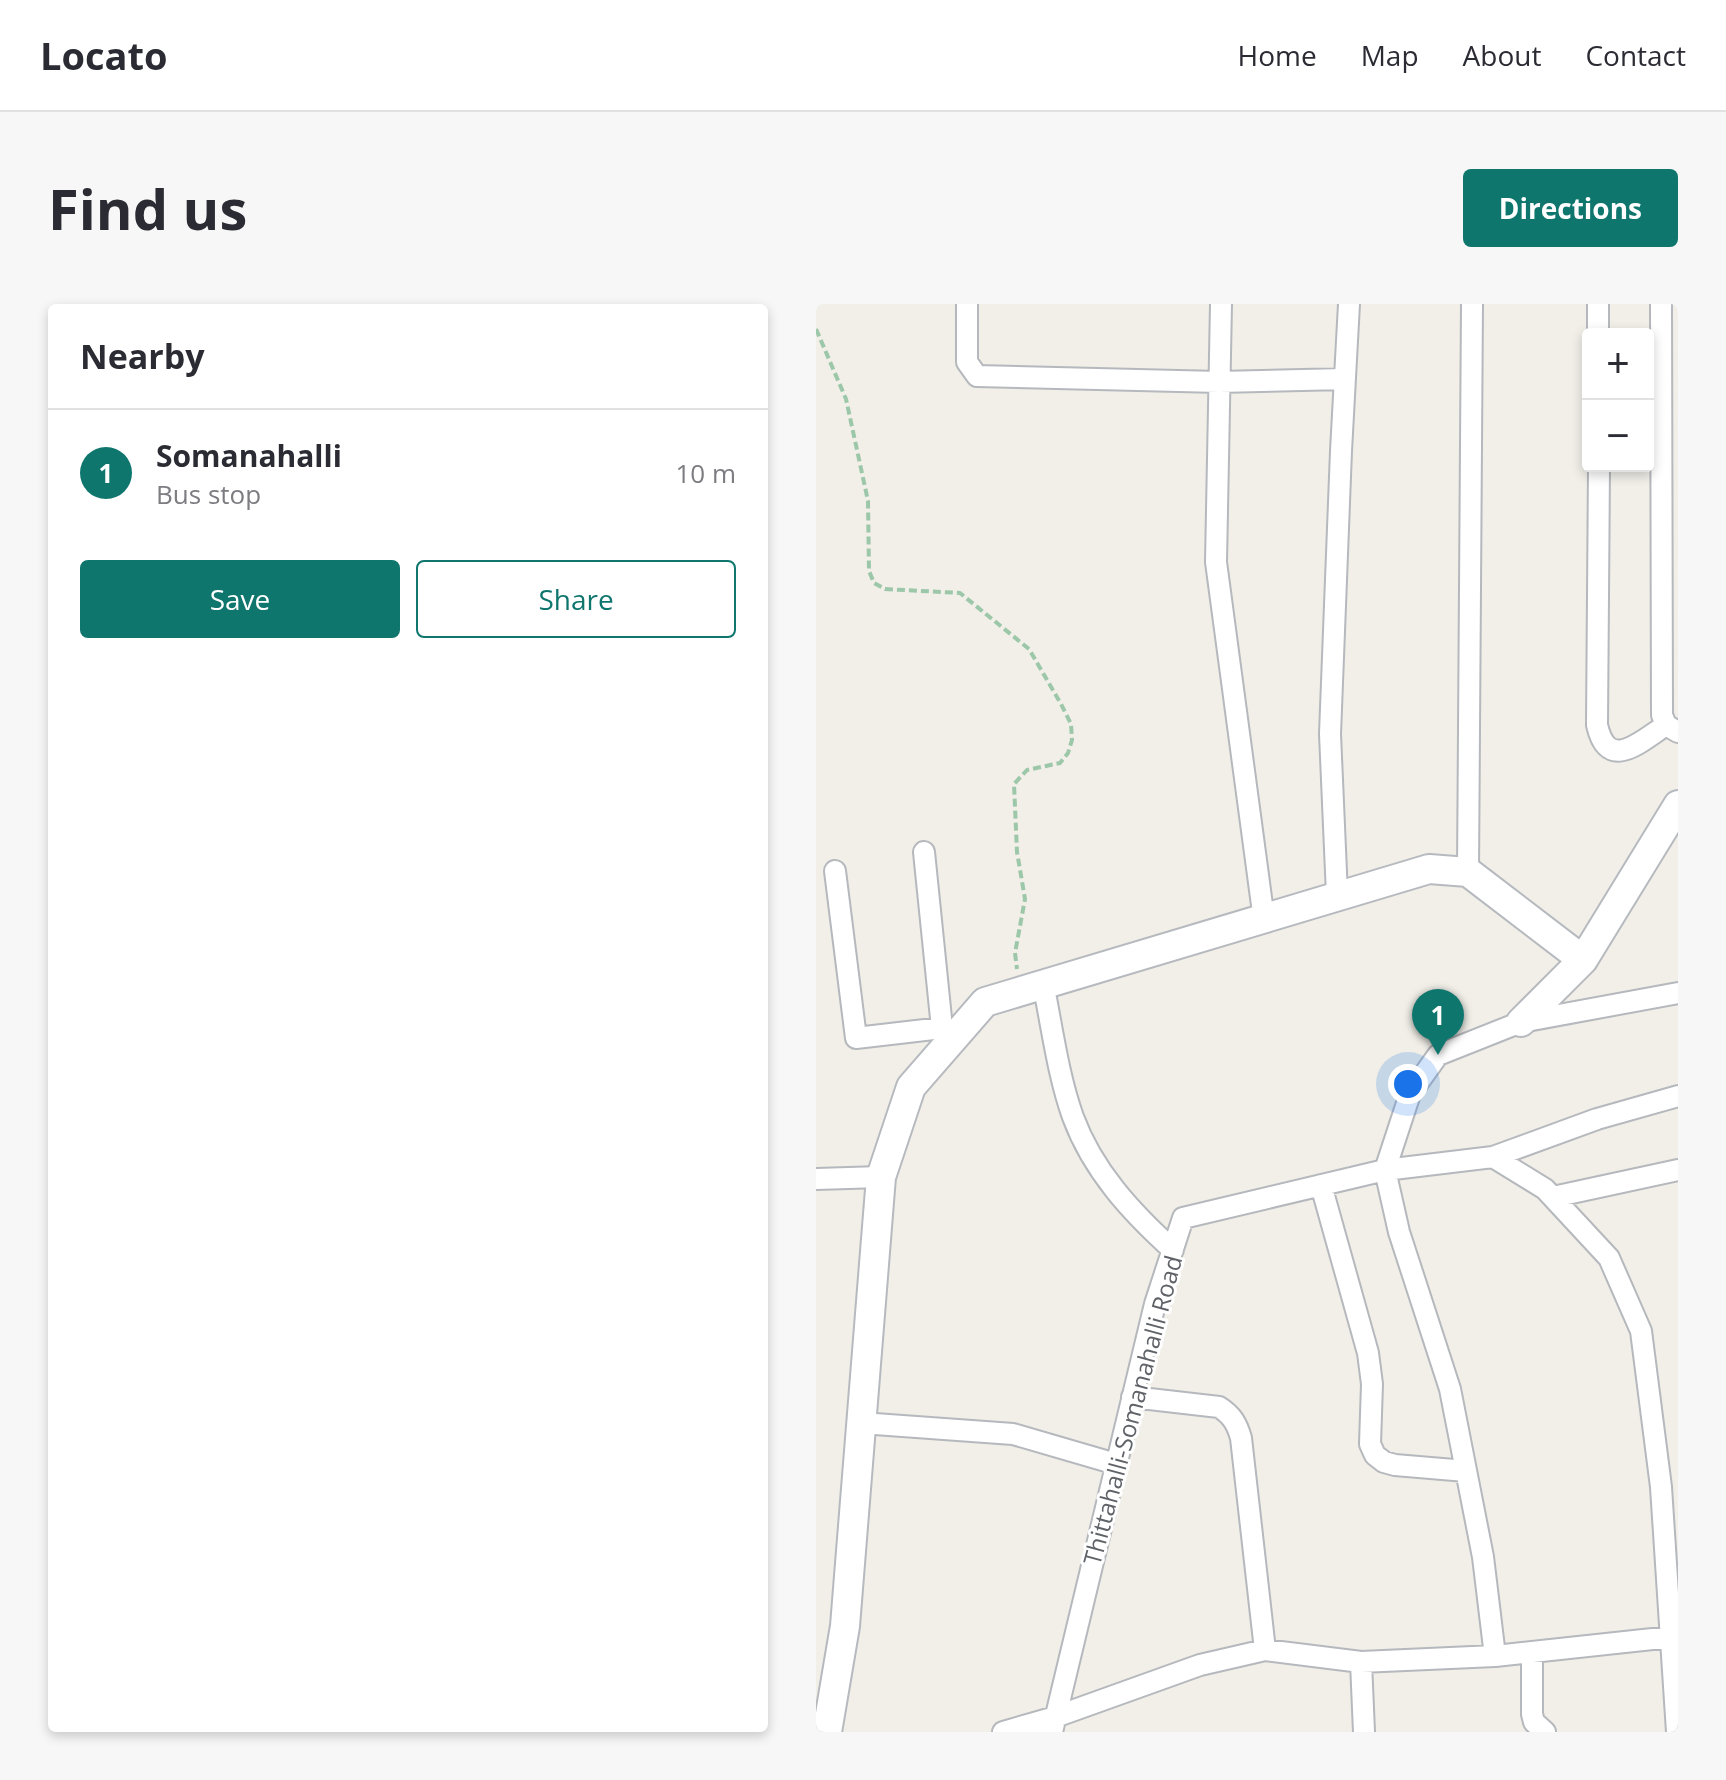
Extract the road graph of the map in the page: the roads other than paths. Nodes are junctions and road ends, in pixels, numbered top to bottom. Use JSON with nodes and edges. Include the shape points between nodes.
{"nodes":[{"id":1,"x":967,"y":304,"type":"edge"},
{"id":2,"x":1221,"y":304,"type":"edge"},
{"id":3,"x":1349,"y":304,"type":"edge"},
{"id":4,"x":1472,"y":304,"type":"edge"},
{"id":5,"x":1598,"y":304,"type":"edge"},
{"id":6,"x":1661,"y":304,"type":"edge"},
{"id":7,"x":1598,"y":328,"type":"edge"},
{"id":8,"x":1345,"y":379,"type":"junction"},
{"id":9,"x":1219,"y":382,"type":"junction"},
{"id":10,"x":1599,"y":472,"type":"edge"},
{"id":11,"x":1672,"y":729,"type":"edge"},
{"id":12,"x":1678,"y":805,"type":"edge"},
{"id":13,"x":924,"y":852,"type":"dead end"},
{"id":14,"x":835,"y":871,"type":"dead end"},
{"id":15,"x":1468,"y":872,"type":"junction"},
{"id":16,"x":1337,"y":895,"type":"junction"},
{"id":17,"x":1264,"y":920,"type":"junction"},
{"id":18,"x":1583,"y":960,"type":"junction"},
{"id":19,"x":1033,"y":986,"type":"junction"},
{"id":20,"x":1678,"y":993,"type":"edge"},
{"id":21,"x":1521,"y":1022,"type":"junction"},
{"id":22,"x":951,"y":1030,"type":"junction"},
{"id":23,"x":1678,"y":1096,"type":"edge"},
{"id":24,"x":1493,"y":1157,"type":"junction"},
{"id":25,"x":1385,"y":1170,"type":"junction"},
{"id":26,"x":1678,"y":1170,"type":"edge"},
{"id":27,"x":881,"y":1177,"type":"junction"},
{"id":28,"x":816,"y":1179,"type":"edge"},
{"id":29,"x":1321,"y":1185,"type":"junction"},
{"id":30,"x":1553,"y":1197,"type":"junction"},
{"id":31,"x":1173,"y":1250,"type":"junction"},
{"id":32,"x":1132,"y":1397,"type":"junction"},
{"id":33,"x":861,"y":1423,"type":"junction"},
{"id":34,"x":1116,"y":1464,"type":"junction"},
{"id":35,"x":1466,"y":1471,"type":"junction"},
{"id":36,"x":1671,"y":1544,"type":"edge"},
{"id":37,"x":1671,"y":1637,"type":"junction"},
{"id":38,"x":1265,"y":1650,"type":"junction"},
{"id":39,"x":1532,"y":1652,"type":"junction"},
{"id":40,"x":1495,"y":1656,"type":"junction"},
{"id":41,"x":1361,"y":1662,"type":"junction"},
{"id":42,"x":1676,"y":1691,"type":"edge"},
{"id":43,"x":1053,"y":1724,"type":"edge"},
{"id":44,"x":827,"y":1732,"type":"edge"},
{"id":45,"x":1003,"y":1732,"type":"edge"},
{"id":46,"x":1364,"y":1732,"type":"edge"},
{"id":47,"x":1545,"y":1732,"type":"edge"},
{"id":48,"x":1677,"y":1732,"type":"edge"}],
"edges":[{"from":1,"to":9,"type":"street","via":[[967,362],[977,376]]},
{"from":2,"to":9,"type":"street"},
{"from":3,"to":8,"type":"street"},
{"from":4,"to":15,"type":"street"},
{"from":5,"to":7,"type":"street"},
{"from":6,"to":11,"type":"street","via":[[1662,715]]},
{"from":8,"to":9,"type":"street"},
{"from":8,"to":16,"type":"street","via":[[1330,734]]},
{"from":9,"to":17,"type":"street","via":[[1216,562]]},
{"from":10,"to":11,"type":"street","via":[[1601,743],[1618,751]]},
{"from":12,"to":18,"type":"street"},
{"from":13,"to":22,"type":"street"},
{"from":14,"to":22,"type":"street","via":[[856,1038]]},
{"from":15,"to":16,"type":"street","via":[[1429,869]]},
{"from":15,"to":18,"type":"street"},
{"from":16,"to":17,"type":"street"},
{"from":17,"to":19,"type":"street"},
{"from":18,"to":21,"type":"street"},
{"from":19,"to":22,"type":"street","via":[[985,1002]]},
{"from":19,"to":31,"type":"street","via":[[1080,1132],[1119,1197]]},
{"from":20,"to":21,"type":"street"},
{"from":21,"to":25,"type":"street","via":[[1438,1055],[1410,1094]]},
{"from":22,"to":27,"type":"street","via":[[911,1087]]},
{"from":23,"to":24,"type":"street","name":"Thittahalli-Somanahalli Road"},
{"from":24,"to":25,"type":"street","name":"Thittahalli-Somanahalli Road"},
{"from":24,"to":30,"type":"street"},
{"from":25,"to":29,"type":"street","name":"Thittahalli-Somanahalli Road"},
{"from":25,"to":35,"type":"street","via":[[1399,1232],[1450,1389]]},
{"from":26,"to":30,"type":"street"},
{"from":27,"to":28,"type":"street"},
{"from":27,"to":33,"type":"street"},
{"from":29,"to":31,"type":"street","name":"Thittahalli-Somanahalli Road","via":[[1183,1218]]},
{"from":29,"to":35,"type":"street","via":[[1368,1353],[1370,1444],[1375,1455],[1395,1465]]},
{"from":30,"to":36,"type":"street","via":[[1609,1258],[1641,1331]]},
{"from":31,"to":32,"type":"street","name":"Thittahalli-Somanahalli Road"},
{"from":32,"to":34,"type":"street","name":"Thittahalli-Somanahalli Road"},
{"from":32,"to":38,"type":"street","via":[[1219,1407],[1237,1424]]},
{"from":33,"to":34,"type":"street","via":[[1013,1434]]},
{"from":33,"to":44,"type":"street","via":[[845,1626]]},
{"from":34,"to":43,"type":"street","name":"Thittahalli-Somanahalli Road"},
{"from":35,"to":40,"type":"street"},
{"from":36,"to":37,"type":"street"},
{"from":37,"to":39,"type":"street"},
{"from":37,"to":42,"type":"street"},
{"from":38,"to":41,"type":"street"},
{"from":38,"to":43,"type":"street","via":[[1200,1665]]},
{"from":39,"to":40,"type":"street"},
{"from":39,"to":47,"type":"street","via":[[1532,1714]]},
{"from":40,"to":41,"type":"street"},
{"from":41,"to":46,"type":"street"},
{"from":42,"to":48,"type":"street"},
{"from":43,"to":45,"type":"street"}]}
